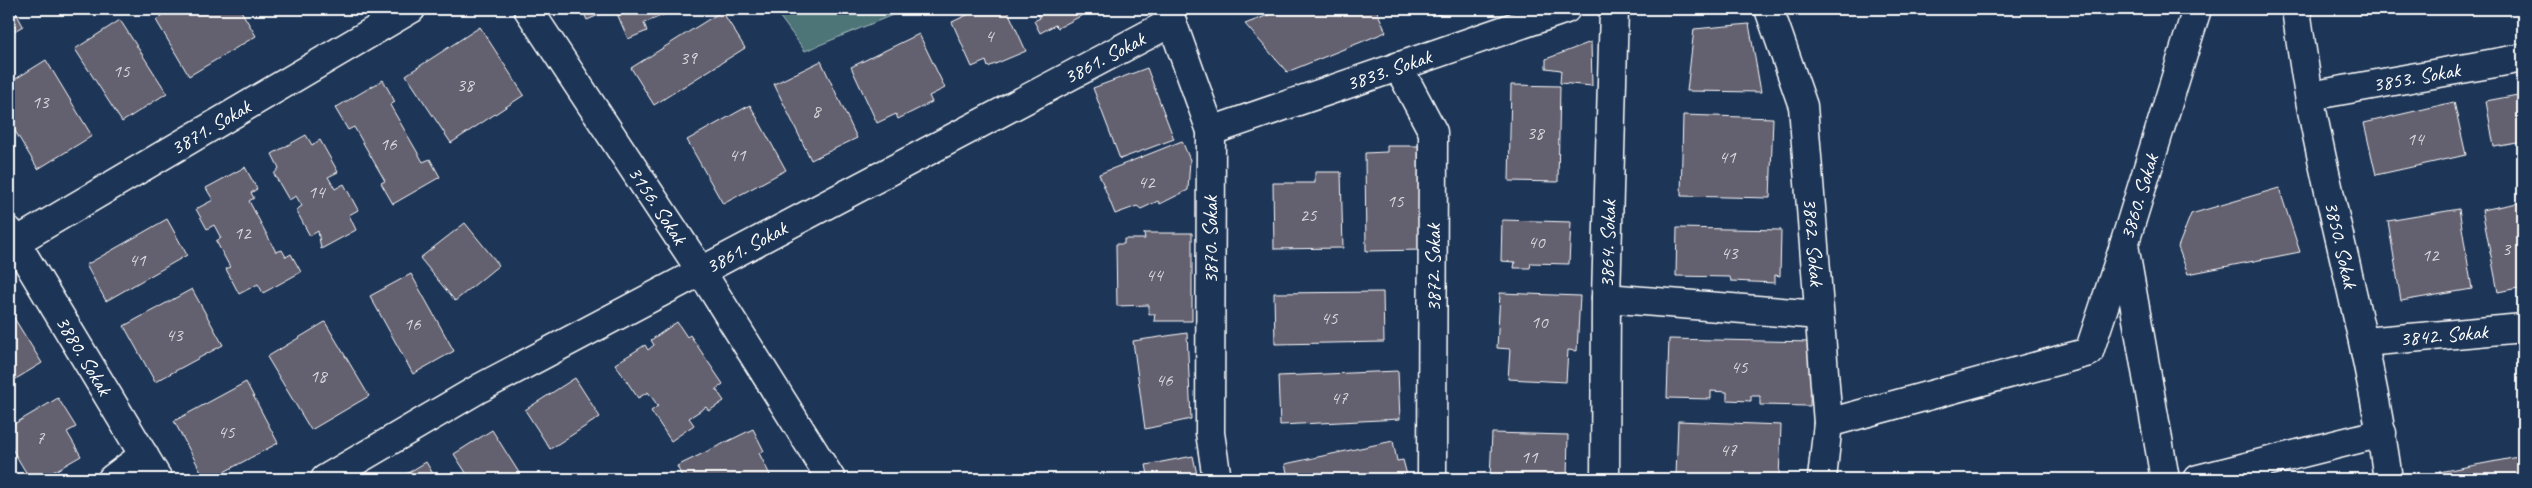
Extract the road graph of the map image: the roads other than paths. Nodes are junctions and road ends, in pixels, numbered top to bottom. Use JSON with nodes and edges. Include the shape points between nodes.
{"nodes":[{"id":1,"x":411,"y":9,"type":"edge"},
{"id":2,"x":528,"y":9,"type":"edge"},
{"id":3,"x":1566,"y":9,"type":"edge"},
{"id":4,"x":1614,"y":9,"type":"edge"},
{"id":5,"x":1769,"y":9,"type":"edge"},
{"id":6,"x":2197,"y":9,"type":"edge"},
{"id":7,"x":2296,"y":9,"type":"edge"},
{"id":8,"x":1168,"y":15,"type":"edge"},
{"id":9,"x":2523,"y":58,"type":"edge"},
{"id":10,"x":1398,"y":66,"type":"junction"},
{"id":11,"x":2310,"y":96,"type":"junction"},
{"id":12,"x":1211,"y":130,"type":"junction"},
{"id":13,"x":11,"y":240,"type":"edge"},
{"id":14,"x":2124,"y":245,"type":"junction"},
{"id":15,"x":702,"y":271,"type":"junction"},
{"id":16,"x":1606,"y":298,"type":"junction"},
{"id":17,"x":1818,"y":316,"type":"junction"},
{"id":18,"x":2523,"y":328,"type":"edge"},
{"id":19,"x":2364,"y":342,"type":"junction"},
{"id":20,"x":1828,"y":423,"type":"junction"},
{"id":21,"x":2382,"y":433,"type":"junction"},
{"id":22,"x":144,"y":455,"type":"junction"},
{"id":23,"x":112,"y":479,"type":"edge"},
{"id":24,"x":158,"y":479,"type":"edge"},
{"id":25,"x":325,"y":479,"type":"edge"},
{"id":26,"x":831,"y":479,"type":"edge"},
{"id":27,"x":1217,"y":479,"type":"edge"},
{"id":28,"x":1432,"y":479,"type":"edge"},
{"id":29,"x":1605,"y":479,"type":"edge"},
{"id":30,"x":1822,"y":479,"type":"edge"},
{"id":31,"x":2165,"y":479,"type":"edge"},
{"id":32,"x":2198,"y":479,"type":"edge"},
{"id":33,"x":2388,"y":479,"type":"edge"}],
"edges":[{"from":1,"to":13,"type":"street","name":"3871. Sokak"},
{"from":2,"to":15,"type":"street","name":"3156. Sokak"},
{"from":3,"to":10,"type":"street","name":"3833. Sokak"},
{"from":4,"to":16,"type":"street","name":"3864. Sokak"},
{"from":5,"to":17,"type":"street","name":"3862. Sokak","via":[[1803,106]]},
{"from":6,"to":14,"type":"street","name":"3860. Sokak"},
{"from":7,"to":11,"type":"street","name":"3850. Sokak"},
{"from":8,"to":12,"type":"street","name":"3870. Sokak"},
{"from":8,"to":15,"type":"street","name":"3861. Sokak"},
{"from":9,"to":11,"type":"street","name":"3853. Sokak"},
{"from":10,"to":12,"type":"street","name":"3833. Sokak"},
{"from":10,"to":28,"type":"street","name":"3872. Sokak","via":[[1434,132]]},
{"from":11,"to":19,"type":"street","name":"3850. Sokak"},
{"from":12,"to":27,"type":"street","name":"3870. Sokak","via":[[1210,433]]},
{"from":13,"to":22,"type":"street","name":"3880. Sokak"},
{"from":14,"to":20,"type":"street","via":[[2089,352]]},
{"from":14,"to":31,"type":"street","name":"3860. Sokak"},
{"from":15,"to":25,"type":"street","name":"3861. Sokak","via":[[480,388]]},
{"from":15,"to":26,"type":"street","name":"3156. Sokak"},
{"from":16,"to":17,"type":"street"},
{"from":16,"to":29,"type":"street","name":"3864. Sokak"},
{"from":17,"to":20,"type":"street","name":"3862. Sokak"},
{"from":18,"to":19,"type":"street","name":"3842. Sokak"},
{"from":19,"to":21,"type":"street","name":"3850. Sokak"},
{"from":20,"to":30,"type":"street","name":"3862. Sokak"},
{"from":21,"to":32,"type":"street"},
{"from":21,"to":33,"type":"street","name":"3850. Sokak"},
{"from":22,"to":23,"type":"street"},
{"from":22,"to":24,"type":"street","name":"3880. Sokak"}]}
